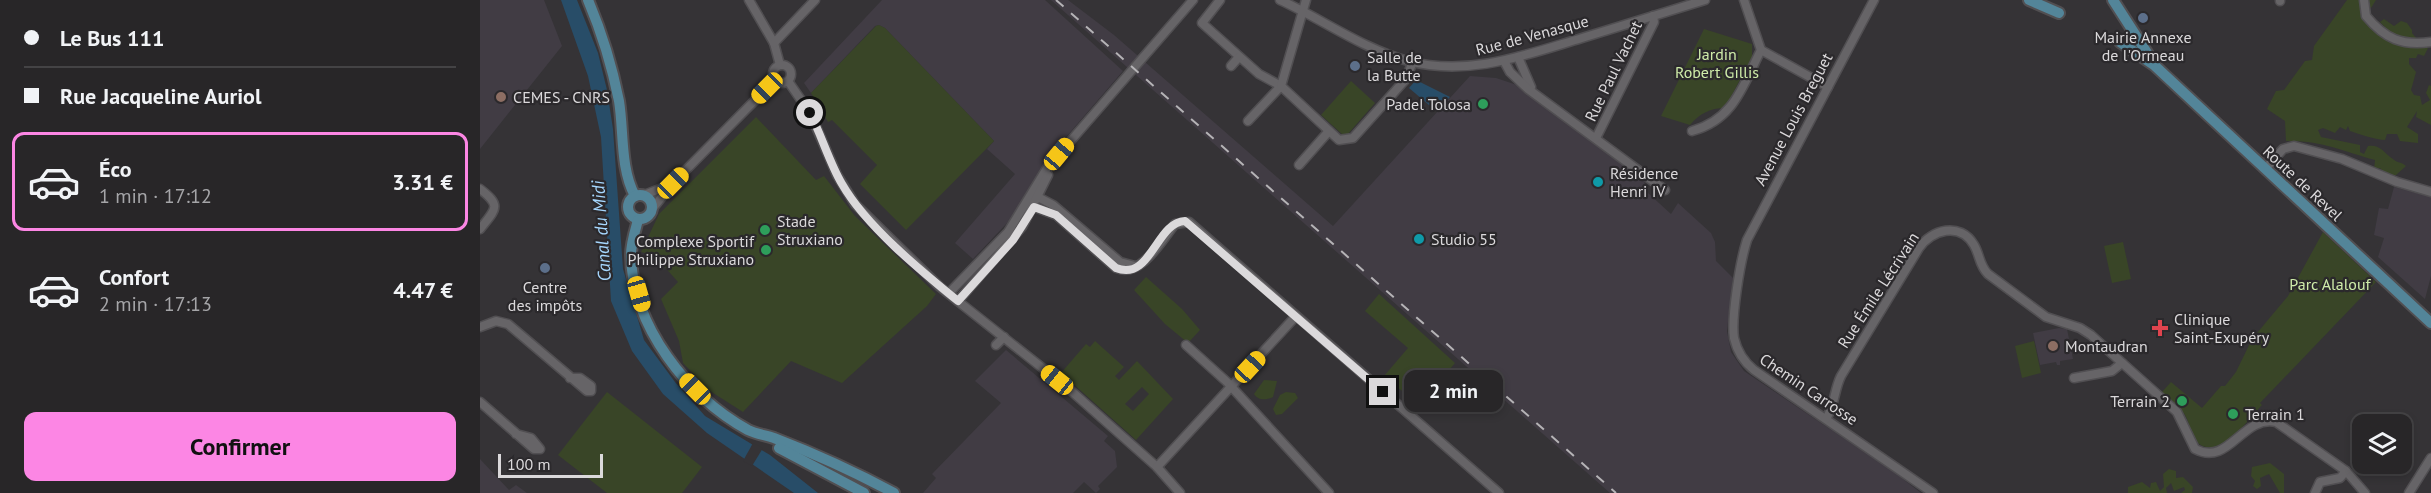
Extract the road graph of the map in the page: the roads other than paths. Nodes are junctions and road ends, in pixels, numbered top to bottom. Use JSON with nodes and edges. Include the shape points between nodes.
{"nodes":[{"id":1,"x":588,"y":0,"type":"edge"},
{"id":2,"x":749,"y":0,"type":"edge"},
{"id":3,"x":815,"y":0,"type":"edge"},
{"id":4,"x":1193,"y":0,"type":"edge"},
{"id":5,"x":1220,"y":0,"type":"edge"},
{"id":6,"x":1280,"y":0,"type":"edge"},
{"id":7,"x":1306,"y":0,"type":"edge"},
{"id":8,"x":1705,"y":0,"type":"edge"},
{"id":9,"x":1744,"y":0,"type":"edge"},
{"id":10,"x":1874,"y":0,"type":"edge"},
{"id":11,"x":2029,"y":0,"type":"edge"},
{"id":12,"x":2364,"y":0,"type":"edge"},
{"id":13,"x":2116,"y":1,"type":"edge"},
{"id":14,"x":1301,"y":13,"type":"junction"},
{"id":15,"x":2059,"y":13,"type":"dead end"},
{"id":16,"x":1653,"y":16,"type":"junction"},
{"id":17,"x":2133,"y":30,"type":"junction"},
{"id":18,"x":2431,"y":42,"type":"edge"},
{"id":19,"x":774,"y":43,"type":"junction"},
{"id":20,"x":1761,"y":51,"type":"junction"},
{"id":21,"x":1239,"y":57,"type":"junction"},
{"id":22,"x":1518,"y":57,"type":"junction"},
{"id":23,"x":1504,"y":61,"type":"junction"},
{"id":24,"x":1413,"y":62,"type":"junction"},
{"id":25,"x":780,"y":65,"type":"junction"},
{"id":26,"x":2154,"y":65,"type":"junction"},
{"id":27,"x":1231,"y":66,"type":"dead end"},
{"id":28,"x":775,"y":80,"type":"junction"},
{"id":29,"x":788,"y":81,"type":"junction"},
{"id":30,"x":1281,"y":86,"type":"junction"},
{"id":31,"x":1828,"y":87,"type":"junction"},
{"id":32,"x":1539,"y":97,"type":"junction"},
{"id":33,"x":1248,"y":121,"type":"dead end"},
{"id":34,"x":1329,"y":131,"type":"junction"},
{"id":35,"x":1692,"y":131,"type":"dead end"},
{"id":36,"x":1596,"y":138,"type":"junction"},
{"id":37,"x":1299,"y":165,"type":"dead end"},
{"id":38,"x":2265,"y":169,"type":"junction"},
{"id":39,"x":673,"y":183,"type":"junction"},
{"id":40,"x":480,"y":189,"type":"edge"},
{"id":41,"x":1665,"y":190,"type":"dead end"},
{"id":42,"x":2431,"y":192,"type":"edge"},
{"id":43,"x":1036,"y":195,"type":"junction"},
{"id":44,"x":640,"y":196,"type":"junction"},
{"id":45,"x":1031,"y":206,"type":"junction"},
{"id":46,"x":653,"y":208,"type":"junction"},
{"id":47,"x":638,"y":219,"type":"junction"},
{"id":48,"x":480,"y":229,"type":"edge"},
{"id":49,"x":1743,"y":254,"type":"joint"},
{"id":50,"x":1141,"y":264,"type":"junction"},
{"id":51,"x":949,"y":293,"type":"junction"},
{"id":52,"x":958,"y":301,"type":"junction"},
{"id":53,"x":1296,"y":316,"type":"junction"},
{"id":54,"x":2431,"y":323,"type":"edge"},
{"id":55,"x":480,"y":327,"type":"edge"},
{"id":56,"x":1004,"y":337,"type":"junction"},
{"id":57,"x":996,"y":345,"type":"dead end"},
{"id":58,"x":1186,"y":345,"type":"dead end"},
{"id":59,"x":2122,"y":363,"type":"junction"},
{"id":60,"x":570,"y":378,"type":"dead end"},
{"id":61,"x":2074,"y":378,"type":"dead end"},
{"id":62,"x":1232,"y":387,"type":"junction"},
{"id":63,"x":480,"y":402,"type":"edge"},
{"id":64,"x":1826,"y":419,"type":"junction"},
{"id":65,"x":750,"y":432,"type":"junction"},
{"id":66,"x":516,"y":434,"type":"dead end"},
{"id":67,"x":2431,"y":458,"type":"edge"},
{"id":68,"x":1157,"y":467,"type":"junction"},
{"id":69,"x":2346,"y":471,"type":"junction"},
{"id":70,"x":1919,"y":483,"type":"junction"},
{"id":71,"x":864,"y":493,"type":"edge"},
{"id":72,"x":894,"y":493,"type":"edge"},
{"id":73,"x":1180,"y":493,"type":"edge"},
{"id":74,"x":1329,"y":493,"type":"edge"},
{"id":75,"x":1499,"y":493,"type":"edge"},
{"id":76,"x":1928,"y":493,"type":"edge"},
{"id":77,"x":1933,"y":493,"type":"edge"},
{"id":78,"x":2315,"y":493,"type":"edge"},
{"id":79,"x":2365,"y":493,"type":"edge"},
{"id":80,"x":2409,"y":493,"type":"edge"}],
"edges":[{"from":1,"to":44,"type":"main road","via":[[609,58],[619,102],[627,172]]},
{"from":2,"to":19,"type":"street"},
{"from":3,"to":19,"type":"street"},
{"from":4,"to":43,"type":"street","via":[[1052,162]]},
{"from":5,"to":21,"type":"street","via":[[1202,23]]},
{"from":6,"to":14,"type":"street","name":"Rue de Venasque"},
{"from":7,"to":14,"type":"street"},
{"from":8,"to":16,"type":"street","name":"Rue de Venasque"},
{"from":9,"to":20,"type":"street"},
{"from":10,"to":31,"type":"street","name":"Avenue Louis Breguet"},
{"from":11,"to":15,"type":"main road"},
{"from":12,"to":18,"type":"street","via":[[2370,20],[2397,41],[2410,45]]},
{"from":13,"to":17,"type":"main road"},
{"from":14,"to":24,"type":"street","name":"Rue de Venasque"},
{"from":14,"to":30,"type":"street"},
{"from":16,"to":22,"type":"street","name":"Rue de Venasque"},
{"from":16,"to":36,"type":"street","name":"Rue Paul Vachet","via":[[1654,22]]},
{"from":17,"to":26,"type":"main road"},
{"from":17,"to":26,"type":"main road","via":[[2125,45]]},
{"from":19,"to":25,"type":"street"},
{"from":20,"to":31,"type":"street"},
{"from":20,"to":35,"type":"street","via":[[1729,111],[1707,127]]},
{"from":21,"to":27,"type":"street"},
{"from":21,"to":30,"type":"street","via":[[1267,80]]},
{"from":22,"to":23,"type":"street","name":"Rue de Venasque"},
{"from":22,"to":32,"type":"street","via":[[1527,81]]},
{"from":23,"to":24,"type":"street","name":"Rue de Venasque","via":[[1460,68]]},
{"from":23,"to":32,"type":"street","via":[[1512,74]]},
{"from":24,"to":34,"type":"street","via":[[1405,80],[1353,138],[1343,141]]},
{"from":25,"to":28,"type":"street","via":[[773,72]]},
{"from":25,"to":29,"type":"street","via":[[790,69]]},
{"from":26,"to":38,"type":"main road","name":"Route de Revel"},
{"from":28,"to":29,"type":"street"},
{"from":28,"to":39,"type":"street"},
{"from":29,"to":51,"type":"street","via":[[810,113],[849,195],[899,249]]},
{"from":30,"to":33,"type":"street"},
{"from":30,"to":34,"type":"street"},
{"from":31,"to":49,"type":"street","name":"Avenue Louis Breguet","via":[[1750,232]]},
{"from":32,"to":36,"type":"street"},
{"from":34,"to":37,"type":"street"},
{"from":36,"to":41,"type":"street"},
{"from":38,"to":42,"type":"street","via":[[2283,149],[2294,146]]},
{"from":38,"to":54,"type":"main road","name":"Route de Revel"},
{"from":39,"to":44,"type":"street"},
{"from":39,"to":46,"type":"street"},
{"from":40,"to":48,"type":"street","via":[[495,202],[492,214]]},
{"from":43,"to":45,"type":"street"},
{"from":43,"to":50,"type":"street","via":[[1120,262]]},
{"from":44,"to":46,"type":"main road","via":[[651,202]]},
{"from":44,"to":47,"type":"main road","via":[[630,200],[628,210]]},
{"from":45,"to":50,"type":"street","via":[[1056,215],[1116,268],[1128,271]]},
{"from":45,"to":51,"type":"street"},
{"from":45,"to":52,"type":"street","via":[[1013,240]]},
{"from":46,"to":47,"type":"main road","via":[[646,218]]},
{"from":47,"to":65,"type":"main road","via":[[632,268],[642,306],[658,340],[676,368],[704,398]]},
{"from":49,"to":64,"type":"street","name":"Chemin Carrosse","via":[[1734,330],[1738,350],[1754,370]]},
{"from":50,"to":53,"type":"street","via":[[1175,224],[1189,222]]},
{"from":51,"to":52,"type":"street"},
{"from":52,"to":56,"type":"street"},
{"from":53,"to":62,"type":"street"},
{"from":53,"to":75,"type":"street"},
{"from":55,"to":60,"type":"street","via":[[496,321],[508,324]]},
{"from":56,"to":57,"type":"street"},
{"from":56,"to":68,"type":"street"},
{"from":58,"to":62,"type":"street"},
{"from":59,"to":61,"type":"street","via":[[2112,371]]},
{"from":59,"to":64,"type":"street","name":"Rue Émile Lécrivain","via":[[2084,330],[2046,317],[1988,274],[1968,237],[1940,231],[1918,248],[1841,376],[1834,406]]},
{"from":59,"to":69,"type":"street","name":"Rue Émile Lécrivain","via":[[2177,412],[2190,442],[2200,451],[2213,454],[2253,425],[2272,421]]},
{"from":62,"to":68,"type":"street"},
{"from":62,"to":74,"type":"street"},
{"from":63,"to":66,"type":"street"},
{"from":64,"to":70,"type":"street","name":"Chemin Carrosse"},
{"from":65,"to":71,"type":"main road"},
{"from":65,"to":72,"type":"main road","via":[[773,438]]},
{"from":67,"to":80,"type":"street"},
{"from":68,"to":73,"type":"street"},
{"from":69,"to":78,"type":"street","via":[[2340,478],[2320,482]]},
{"from":69,"to":79,"type":"street","name":"Rue Émile Lécrivain"},
{"from":70,"to":76,"type":"street","name":"Chemin Carrosse"},
{"from":70,"to":77,"type":"street","name":"Chemin Carrosse"}]}
